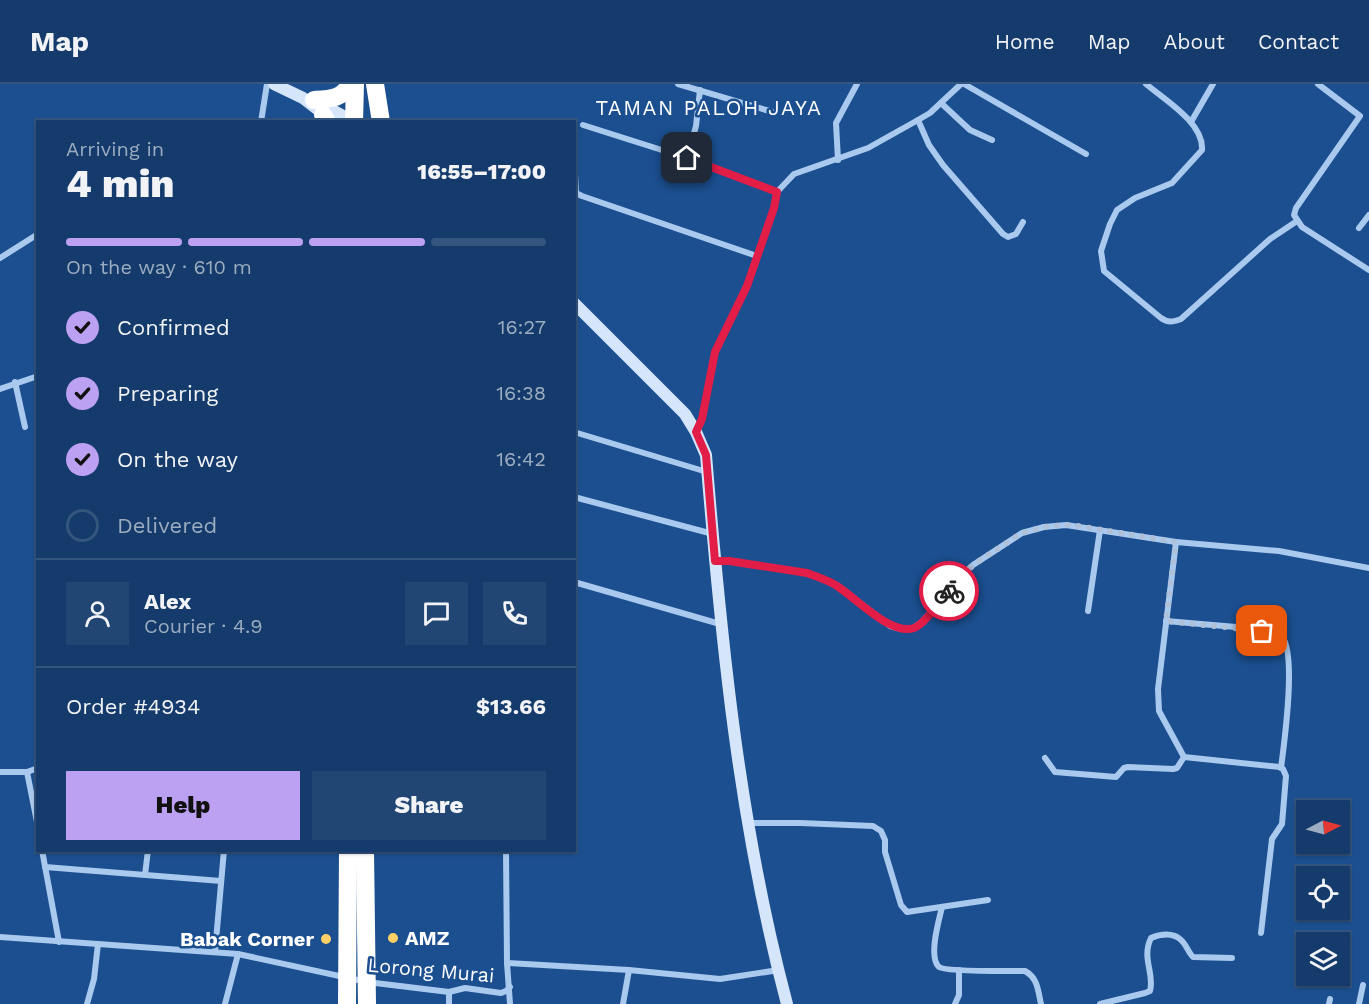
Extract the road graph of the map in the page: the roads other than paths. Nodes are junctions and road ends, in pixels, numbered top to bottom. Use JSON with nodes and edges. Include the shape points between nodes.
{"nodes":[{"id":1,"x":273,"y":84,"type":"edge"},
{"id":2,"x":350,"y":84,"type":"edge"},
{"id":3,"x":355,"y":84,"type":"edge"},
{"id":4,"x":370,"y":84,"type":"edge"},
{"id":5,"x":375,"y":84,"type":"edge"},
{"id":6,"x":678,"y":84,"type":"edge"},
{"id":7,"x":857,"y":84,"type":"edge"},
{"id":8,"x":962,"y":84,"type":"edge"},
{"id":9,"x":1146,"y":84,"type":"edge"},
{"id":10,"x":1213,"y":84,"type":"edge"},
{"id":11,"x":1318,"y":84,"type":"edge"},
{"id":12,"x":700,"y":90,"type":"junction"},
{"id":13,"x":941,"y":103,"type":"junction"},
{"id":14,"x":320,"y":111,"type":"edge"},
{"id":15,"x":772,"y":112,"type":"dead end"},
{"id":16,"x":1360,"y":116,"type":"junction"},
{"id":17,"x":262,"y":120,"type":"edge"},
{"id":18,"x":348,"y":120,"type":"edge"},
{"id":19,"x":354,"y":120,"type":"edge"},
{"id":20,"x":370,"y":120,"type":"edge"},
{"id":21,"x":381,"y":120,"type":"edge"},
{"id":22,"x":918,"y":120,"type":"junction"},
{"id":23,"x":1369,"y":121,"type":"edge"},
{"id":24,"x":1191,"y":122,"type":"junction"},
{"id":25,"x":583,"y":125,"type":"dead end"},
{"id":26,"x":992,"y":140,"type":"dead end"},
{"id":27,"x":1086,"y":154,"type":"dead end"},
{"id":28,"x":687,"y":158,"type":"junction"},
{"id":29,"x":838,"y":160,"type":"junction"},
{"id":30,"x":777,"y":192,"type":"junction"},
{"id":31,"x":576,"y":193,"type":"edge"},
{"id":32,"x":1369,"y":214,"type":"edge"},
{"id":33,"x":1297,"y":221,"type":"junction"},
{"id":34,"x":1023,"y":222,"type":"dead end"},
{"id":35,"x":1359,"y":228,"type":"dead end"},
{"id":36,"x":36,"y":235,"type":"edge"},
{"id":37,"x":757,"y":256,"type":"junction"},
{"id":38,"x":0,"y":258,"type":"edge"},
{"id":39,"x":1369,"y":270,"type":"edge"},
{"id":40,"x":576,"y":305,"type":"edge"},
{"id":41,"x":36,"y":377,"type":"edge"},
{"id":42,"x":15,"y":382,"type":"junction"},
{"id":43,"x":0,"y":389,"type":"edge"},
{"id":44,"x":25,"y":427,"type":"dead end"},
{"id":45,"x":696,"y":432,"type":"junction"},
{"id":46,"x":576,"y":433,"type":"edge"},
{"id":47,"x":707,"y":472,"type":"junction"},
{"id":48,"x":576,"y":498,"type":"edge"},
{"id":49,"x":1100,"y":530,"type":"junction"},
{"id":50,"x":713,"y":534,"type":"junction"},
{"id":51,"x":1176,"y":542,"type":"junction"},
{"id":52,"x":715,"y":561,"type":"junction"},
{"id":53,"x":1369,"y":568,"type":"edge"},
{"id":54,"x":576,"y":583,"type":"edge"},
{"id":55,"x":1088,"y":611,"type":"dead end"},
{"id":56,"x":1166,"y":621,"type":"junction"},
{"id":57,"x":720,"y":624,"type":"junction"},
{"id":58,"x":1184,"y":757,"type":"junction"},
{"id":59,"x":1045,"y":758,"type":"dead end"},
{"id":60,"x":1281,"y":768,"type":"junction"},
{"id":61,"x":36,"y":769,"type":"edge"},
{"id":62,"x":0,"y":772,"type":"edge"},
{"id":63,"x":27,"y":772,"type":"junction"},
{"id":64,"x":36,"y":817,"type":"edge"},
{"id":65,"x":749,"y":824,"type":"junction"},
{"id":66,"x":42,"y":852,"type":"edge"},
{"id":67,"x":148,"y":852,"type":"edge"},
{"id":68,"x":224,"y":852,"type":"edge"},
{"id":69,"x":348,"y":852,"type":"edge"},
{"id":70,"x":365,"y":852,"type":"edge"},
{"id":71,"x":506,"y":852,"type":"edge"},
{"id":72,"x":45,"y":867,"type":"junction"},
{"id":73,"x":145,"y":875,"type":"junction"},
{"id":74,"x":221,"y":881,"type":"junction"},
{"id":75,"x":988,"y":900,"type":"dead end"},
{"id":76,"x":942,"y":907,"type":"junction"},
{"id":77,"x":1261,"y":933,"type":"dead end"},
{"id":78,"x":0,"y":937,"type":"edge"},
{"id":79,"x":59,"y":942,"type":"junction"},
{"id":80,"x":98,"y":944,"type":"junction"},
{"id":81,"x":215,"y":952,"type":"junction"},
{"id":82,"x":238,"y":954,"type":"junction"},
{"id":83,"x":1232,"y":958,"type":"dead end"},
{"id":84,"x":507,"y":963,"type":"junction"},
{"id":85,"x":629,"y":970,"type":"junction"},
{"id":86,"x":779,"y":970,"type":"junction"},
{"id":87,"x":959,"y":970,"type":"junction"},
{"id":88,"x":347,"y":978,"type":"junction"},
{"id":89,"x":367,"y":982,"type":"junction"},
{"id":90,"x":1363,"y":985,"type":"dead end"},
{"id":91,"x":510,"y":987,"type":"junction"},
{"id":92,"x":449,"y":992,"type":"junction"},
{"id":93,"x":87,"y":1004,"type":"edge"},
{"id":94,"x":225,"y":1004,"type":"edge"},
{"id":95,"x":347,"y":1004,"type":"edge"},
{"id":96,"x":367,"y":1004,"type":"edge"},
{"id":97,"x":449,"y":1004,"type":"edge"},
{"id":98,"x":510,"y":1004,"type":"edge"},
{"id":99,"x":623,"y":1004,"type":"edge"},
{"id":100,"x":787,"y":1004,"type":"edge"},
{"id":101,"x":955,"y":1004,"type":"edge"},
{"id":102,"x":1041,"y":1004,"type":"edge"},
{"id":103,"x":1100,"y":1004,"type":"edge"},
{"id":104,"x":1359,"y":1004,"type":"edge"}],
"edges":[{"from":1,"to":14,"type":"street"},
{"from":1,"to":17,"type":"street"},
{"from":2,"to":14,"type":"highway","via":[[347,91]]},
{"from":3,"to":19,"type":"highway"},
{"from":4,"to":20,"type":"highway"},
{"from":5,"to":21,"type":"highway"},
{"from":6,"to":12,"type":"street"},
{"from":7,"to":29,"type":"street","via":[[836,123]]},
{"from":8,"to":13,"type":"street"},
{"from":8,"to":27,"type":"street"},
{"from":9,"to":24,"type":"street"},
{"from":10,"to":24,"type":"street"},
{"from":11,"to":16,"type":"street"},
{"from":12,"to":15,"type":"street"},
{"from":12,"to":28,"type":"street"},
{"from":13,"to":22,"type":"street"},
{"from":13,"to":26,"type":"street","via":[[970,130]]},
{"from":14,"to":18,"type":"street"},
{"from":16,"to":23,"type":"street"},
{"from":16,"to":33,"type":"street","via":[[1296,208]]},
{"from":22,"to":29,"type":"street"},
{"from":22,"to":34,"type":"street","via":[[938,159],[1003,234],[1017,234]]},
{"from":24,"to":33,"type":"street","via":[[1202,150],[1172,183],[1117,210],[1101,251],[1104,271],[1161,318],[1174,321],[1269,239]]},
{"from":25,"to":28,"type":"street"},
{"from":28,"to":30,"type":"street"},
{"from":29,"to":30,"type":"street","via":[[795,174]]},
{"from":30,"to":37,"type":"street"},
{"from":31,"to":37,"type":"street"},
{"from":32,"to":35,"type":"street"},
{"from":33,"to":39,"type":"street"},
{"from":36,"to":38,"type":"street"},
{"from":37,"to":45,"type":"street","via":[[715,352]]},
{"from":40,"to":45,"type":"street","via":[[653,379]]},
{"from":41,"to":42,"type":"street"},
{"from":42,"to":43,"type":"street"},
{"from":42,"to":44,"type":"street"},
{"from":45,"to":47,"type":"street","via":[[706,455]]},
{"from":46,"to":47,"type":"street"},
{"from":47,"to":50,"type":"street"},
{"from":48,"to":50,"type":"street"},
{"from":49,"to":51,"type":"street"},
{"from":49,"to":52,"type":"street","via":[[1066,525],[1022,533],[964,573],[914,628],[890,626],[837,585],[807,573]]},
{"from":49,"to":55,"type":"street"},
{"from":50,"to":52,"type":"street"},
{"from":51,"to":53,"type":"street","via":[[1279,551]]},
{"from":51,"to":56,"type":"street"},
{"from":52,"to":57,"type":"street"},
{"from":54,"to":57,"type":"street"},
{"from":56,"to":58,"type":"street","via":[[1159,711]]},
{"from":56,"to":60,"type":"street","via":[[1243,628],[1284,637],[1289,694]]},
{"from":57,"to":65,"type":"street"},
{"from":58,"to":59,"type":"street","via":[[1177,768],[1128,767],[1116,777],[1055,772]]},
{"from":58,"to":60,"type":"street"},
{"from":60,"to":77,"type":"street","via":[[1287,780],[1282,824],[1272,839]]},
{"from":61,"to":63,"type":"street"},
{"from":62,"to":63,"type":"street"},
{"from":63,"to":64,"type":"street"},
{"from":65,"to":76,"type":"street","via":[[873,826],[885,840],[885,852],[904,910]]},
{"from":65,"to":86,"type":"street"},
{"from":66,"to":72,"type":"street"},
{"from":67,"to":73,"type":"street"},
{"from":68,"to":74,"type":"street"},
{"from":69,"to":88,"type":"highway"},
{"from":70,"to":89,"type":"highway"},
{"from":71,"to":84,"type":"street"},
{"from":72,"to":73,"type":"street"},
{"from":72,"to":79,"type":"street"},
{"from":73,"to":74,"type":"street"},
{"from":74,"to":81,"type":"street"},
{"from":75,"to":76,"type":"street"},
{"from":76,"to":87,"type":"street","via":[[934,954],[941,969]]},
{"from":78,"to":79,"type":"street","name":"Lorong Murai"},
{"from":79,"to":80,"type":"street","name":"Lorong Murai"},
{"from":80,"to":81,"type":"street","name":"Lorong Murai"},
{"from":80,"to":93,"type":"street"},
{"from":81,"to":82,"type":"street","name":"Lorong Murai"},
{"from":82,"to":88,"type":"street","name":"Lorong Murai"},
{"from":82,"to":94,"type":"street"},
{"from":83,"to":103,"type":"street","via":[[1193,957],[1182,940],[1160,934],[1151,938],[1148,945],[1149,991]]},
{"from":84,"to":85,"type":"street"},
{"from":84,"to":91,"type":"street"},
{"from":85,"to":86,"type":"street","via":[[720,979]]},
{"from":85,"to":99,"type":"street"},
{"from":86,"to":100,"type":"street"},
{"from":87,"to":101,"type":"street"},
{"from":87,"to":102,"type":"street","via":[[1025,971],[1036,981]]},
{"from":88,"to":89,"type":"street","name":"Lorong Murai"},
{"from":88,"to":95,"type":"highway"},
{"from":89,"to":92,"type":"street","name":"Lorong Murai"},
{"from":89,"to":96,"type":"highway"},
{"from":90,"to":104,"type":"street"},
{"from":91,"to":92,"type":"street","name":"Lorong Murai","via":[[501,993],[465,988]]},
{"from":91,"to":98,"type":"street"},
{"from":92,"to":97,"type":"street"}]}
